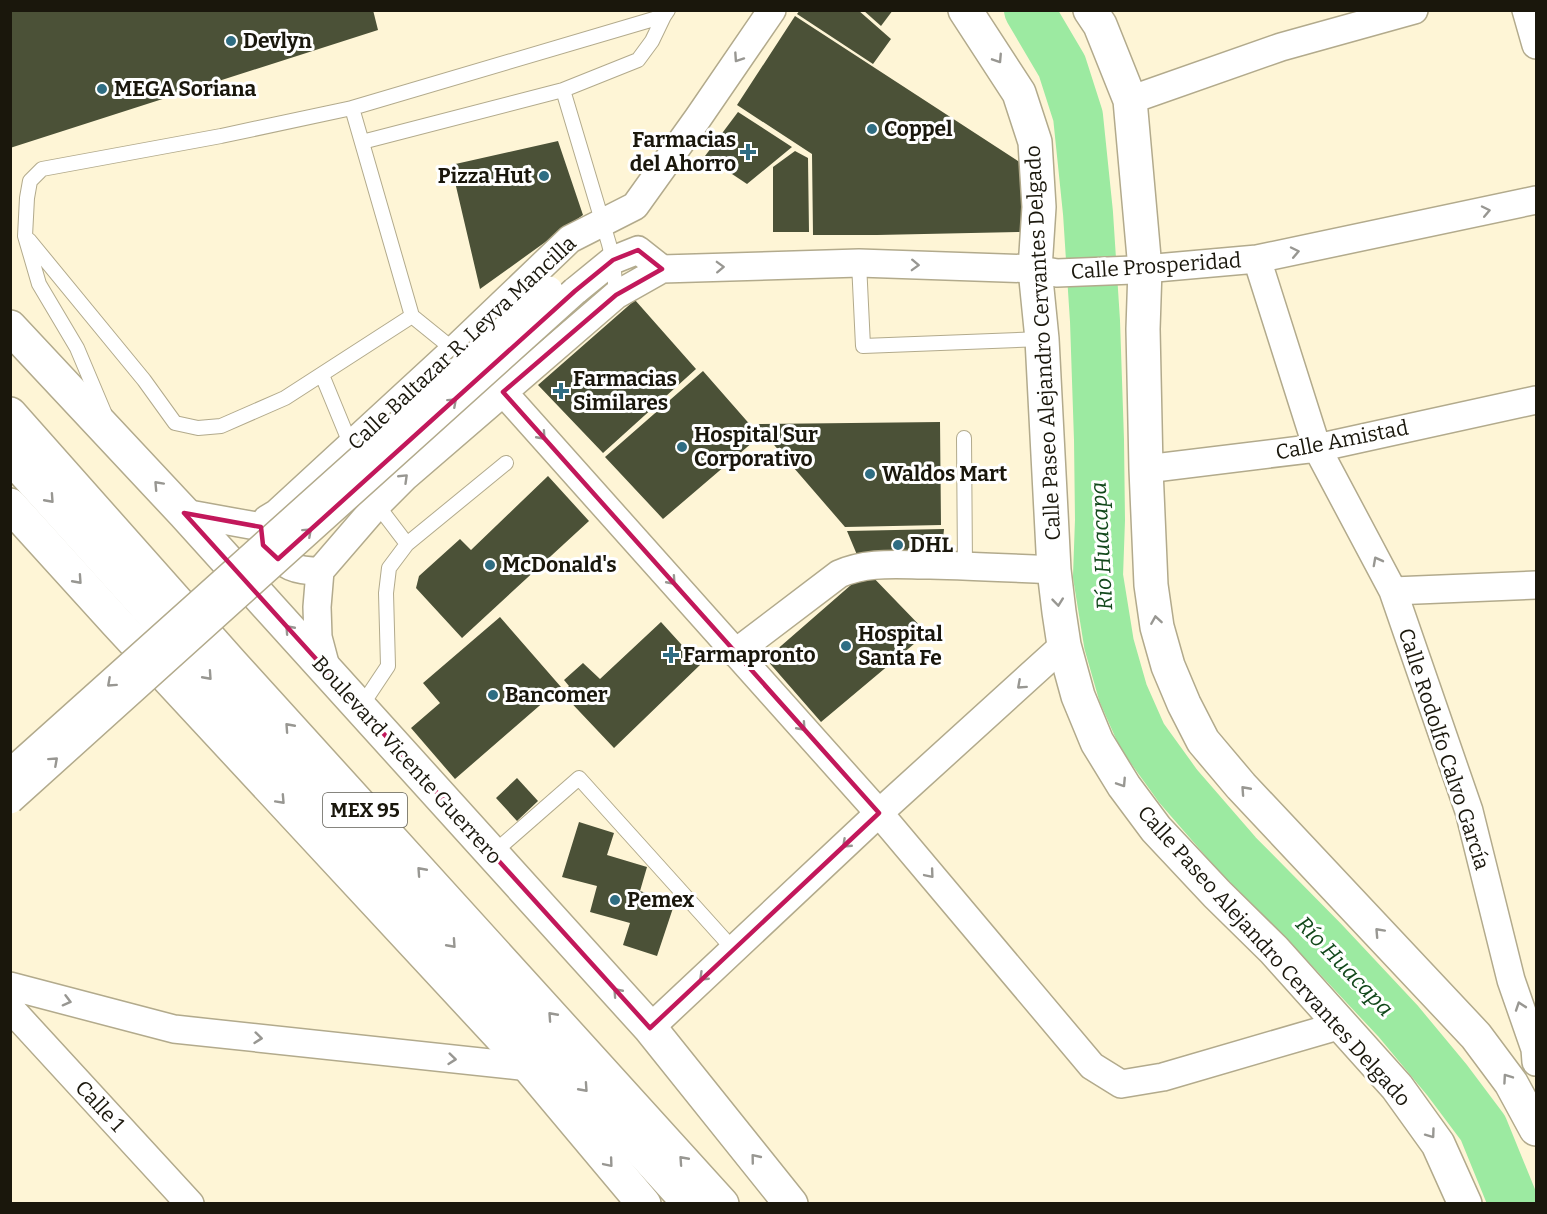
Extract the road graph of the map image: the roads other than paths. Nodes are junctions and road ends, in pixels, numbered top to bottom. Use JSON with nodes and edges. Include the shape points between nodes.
{"nodes":[{"id":1,"x":965,"y":10,"type":"edge"},
{"id":2,"x":1090,"y":10,"type":"edge"},
{"id":3,"x":1414,"y":10,"type":"edge"},
{"id":4,"x":1526,"y":10,"type":"edge"},
{"id":5,"x":665,"y":12,"type":"edge"},
{"id":6,"x":765,"y":13,"type":"edge"},
{"id":7,"x":1536,"y":45,"type":"edge"},
{"id":8,"x":563,"y":90,"type":"junction"},
{"id":9,"x":1130,"y":100,"type":"junction"},
{"id":10,"x":352,"y":108,"type":"junction"},
{"id":11,"x":362,"y":142,"type":"junction"},
{"id":12,"x":1536,"y":200,"type":"edge"},
{"id":13,"x":26,"y":236,"type":"junction"},
{"id":14,"x":608,"y":242,"type":"junction"},
{"id":15,"x":1257,"y":260,"type":"junction"},
{"id":16,"x":859,"y":263,"type":"junction"},
{"id":17,"x":662,"y":269,"type":"junction"},
{"id":18,"x":1139,"y":269,"type":"junction"},
{"id":19,"x":1046,"y":271,"type":"junction"},
{"id":20,"x":568,"y":285,"type":"junction"},
{"id":21,"x":616,"y":295,"type":"junction"},
{"id":22,"x":412,"y":316,"type":"junction"},
{"id":23,"x":10,"y":327,"type":"edge"},
{"id":24,"x":1042,"y":339,"type":"junction"},
{"id":25,"x":454,"y":350,"type":"junction"},
{"id":26,"x":322,"y":375,"type":"junction"},
{"id":27,"x":503,"y":392,"type":"junction"},
{"id":28,"x":1536,"y":400,"type":"edge"},
{"id":29,"x":10,"y":414,"type":"edge"},
{"id":30,"x":116,"y":438,"type":"junction"},
{"id":31,"x":963,"y":438,"type":"dead end"},
{"id":32,"x":351,"y":445,"type":"junction"},
{"id":33,"x":1317,"y":448,"type":"junction"},
{"id":34,"x":10,"y":456,"type":"edge"},
{"id":35,"x":506,"y":463,"type":"dead end"},
{"id":36,"x":1146,"y":470,"type":"junction"},
{"id":37,"x":10,"y":505,"type":"edge"},
{"id":38,"x":377,"y":505,"type":"junction"},
{"id":39,"x":184,"y":513,"type":"junction"},
{"id":40,"x":261,"y":527,"type":"junction"},
{"id":41,"x":407,"y":544,"type":"junction"},
{"id":42,"x":965,"y":566,"type":"junction"},
{"id":43,"x":1054,"y":570,"type":"junction"},
{"id":44,"x":320,"y":571,"type":"junction"},
{"id":45,"x":1536,"y":585,"type":"edge"},
{"id":46,"x":1393,"y":591,"type":"junction"},
{"id":47,"x":1064,"y":645,"type":"junction"},
{"id":48,"x":735,"y":652,"type":"junction"},
{"id":49,"x":327,"y":671,"type":"junction"},
{"id":50,"x":360,"y":708,"type":"junction"},
{"id":51,"x":10,"y":773,"type":"edge"},
{"id":52,"x":10,"y":800,"type":"edge"},
{"id":53,"x":879,"y":813,"type":"junction"},
{"id":54,"x":492,"y":854,"type":"junction"},
{"id":55,"x":733,"y":949,"type":"junction"},
{"id":56,"x":10,"y":986,"type":"edge"},
{"id":57,"x":10,"y":1008,"type":"edge"},
{"id":58,"x":1341,"y":1025,"type":"junction"},
{"id":59,"x":650,"y":1028,"type":"junction"},
{"id":60,"x":1536,"y":1062,"type":"edge"},
{"id":61,"x":529,"y":1067,"type":"junction"},
{"id":62,"x":1536,"y":1129,"type":"edge"},
{"id":63,"x":190,"y":1203,"type":"edge"},
{"id":64,"x":644,"y":1203,"type":"edge"},
{"id":65,"x":690,"y":1203,"type":"edge"},
{"id":66,"x":722,"y":1203,"type":"edge"},
{"id":67,"x":791,"y":1203,"type":"edge"},
{"id":68,"x":1465,"y":1203,"type":"edge"}],
"edges":[{"from":1,"to":19,"type":"main road","name":"Calle Paseo Alejandro Cervantes Delgado","one_way":true,"via":[[1019,93],[1035,142]]},
{"from":2,"to":9,"type":"main road","via":[[1100,25]]},
{"from":3,"to":9,"type":"street","via":[[1281,47]]},
{"from":4,"to":7,"type":"street"},
{"from":5,"to":8,"type":"lane","via":[[638,60]]},
{"from":5,"to":10,"type":"lane"},
{"from":6,"to":14,"type":"street","name":"Calle Baltazar R. Leyva Mancilla","one_way":true,"via":[[698,118]]},
{"from":8,"to":11,"type":"lane"},
{"from":8,"to":14,"type":"lane"},
{"from":9,"to":18,"type":"main road","via":[[1143,237]]},
{"from":10,"to":11,"type":"lane"},
{"from":10,"to":13,"type":"lane","via":[[42,169],[30,181]]},
{"from":11,"to":22,"type":"lane"},
{"from":15,"to":12,"type":"street","name":"Calle Prosperidad","one_way":true},
{"from":13,"to":26,"type":"lane","via":[[175,423],[198,428],[221,426],[285,398]]},
{"from":13,"to":30,"type":"lane","via":[[39,284],[77,348]]},
{"from":14,"to":17,"type":"street","via":[[638,250]]},
{"from":14,"to":20,"type":"street"},
{"from":14,"to":21,"type":"lane"},
{"from":14,"to":25,"type":"street","name":"Calle Baltazar R. Leyva Mancilla","via":[[570,239]]},
{"from":15,"to":18,"type":"street","name":"Calle Prosperidad"},
{"from":15,"to":33,"type":"street","name":"Calle Rodolfo Calvo García"},
{"from":17,"to":16,"type":"street","name":"Calle Prosperidad","one_way":true},
{"from":16,"to":19,"type":"street","name":"Calle Prosperidad","one_way":true},
{"from":16,"to":24,"type":"lane","via":[[863,346]]},
{"from":17,"to":21,"type":"street"},
{"from":18,"to":19,"type":"street","name":"Calle Prosperidad"},
{"from":18,"to":36,"type":"main road"},
{"from":19,"to":24,"type":"main road","name":"Calle Paseo Alejandro Cervantes Delgado"},
{"from":20,"to":51,"type":"street","one_way":true,"bridge":true},
{"from":52,"to":20,"type":"street","one_way":true,"bridge":true},
{"from":21,"to":27,"type":"street"},
{"from":22,"to":25,"type":"lane"},
{"from":22,"to":26,"type":"lane"},
{"from":23,"to":30,"type":"main road","name":"Boulevard Vicente Guerrero"},
{"from":24,"to":43,"type":"main road","name":"Calle Paseo Alejandro Cervantes Delgado"},
{"from":25,"to":32,"type":"street","name":"Calle Baltazar R. Leyva Mancilla"},
{"from":26,"to":32,"type":"lane"},
{"from":38,"to":27,"type":"street","one_way":true},
{"from":27,"to":48,"type":"street","one_way":true},
{"from":28,"to":33,"type":"street","name":"Calle Amistad"},
{"from":66,"to":29,"type":"main road","number":"MEX 95","one_way":true},
{"from":39,"to":30,"type":"main road","name":"Boulevard Vicente Guerrero","one_way":true},
{"from":31,"to":42,"type":"lane"},
{"from":32,"to":38,"type":"lane"},
{"from":32,"to":40,"type":"street","name":"Calle Baltazar R. Leyva Mancilla"},
{"from":33,"to":36,"type":"street","name":"Calle Amistad"},
{"from":46,"to":33,"type":"street","name":"Calle Rodolfo Calvo García","one_way":true},
{"from":34,"to":65,"type":"main road","number":"MEX 95","one_way":true},
{"from":35,"to":41,"type":"lane"},
{"from":62,"to":36,"type":"main road","one_way":true,"via":[[1511,1083],[1476,1036],[1203,741],[1168,666],[1157,627],[1151,585]]},
{"from":37,"to":61,"type":"main road","one_way":true},
{"from":38,"to":41,"type":"lane"},
{"from":38,"to":44,"type":"street"},
{"from":39,"to":40,"type":"street"},
{"from":49,"to":39,"type":"main road","name":"Boulevard Vicente Guerrero","one_way":true},
{"from":40,"to":44,"type":"street","via":[[263,545],[287,566]]},
{"from":41,"to":50,"type":"lane","via":[[389,568],[388,666]]},
{"from":42,"to":43,"type":"street"},
{"from":42,"to":48,"type":"street","via":[[854,567],[839,574]]},
{"from":43,"to":47,"type":"main road","name":"Calle Paseo Alejandro Cervantes Delgado","one_way":true},
{"from":44,"to":49,"type":"street","via":[[318,637]]},
{"from":45,"to":46,"type":"street"},
{"from":60,"to":46,"type":"street","name":"Calle Rodolfo Calvo García","one_way":true,"via":[[1469,812]]},
{"from":47,"to":53,"type":"street","one_way":true},
{"from":47,"to":58,"type":"main road","name":"Calle Paseo Alejandro Cervantes Delgado","one_way":true,"via":[[1078,696],[1097,742],[1124,786],[1156,829]]},
{"from":48,"to":53,"type":"street","one_way":true},
{"from":49,"to":50,"type":"main road","name":"Boulevard Vicente Guerrero"},
{"from":50,"to":54,"type":"main road","name":"Boulevard Vicente Guerrero"},
{"from":53,"to":55,"type":"street","one_way":true},
{"from":53,"to":58,"type":"street","one_way":true,"via":[[1092,1066],[1121,1084],[1163,1077]]},
{"from":54,"to":55,"type":"lane","via":[[579,778]]},
{"from":59,"to":54,"type":"main road","name":"Boulevard Vicente Guerrero","one_way":true},
{"from":55,"to":59,"type":"street","one_way":true},
{"from":56,"to":61,"type":"street","one_way":true,"via":[[174,1029]]},
{"from":57,"to":63,"type":"street","name":"Calle 1"},
{"from":58,"to":68,"type":"main road","name":"Calle Paseo Alejandro Cervantes Delgado","one_way":true,"via":[[1396,1087],[1438,1144]]},
{"from":67,"to":59,"type":"main road","name":"Boulevard Vicente Guerrero","one_way":true},
{"from":61,"to":64,"type":"main road","one_way":true}]}
